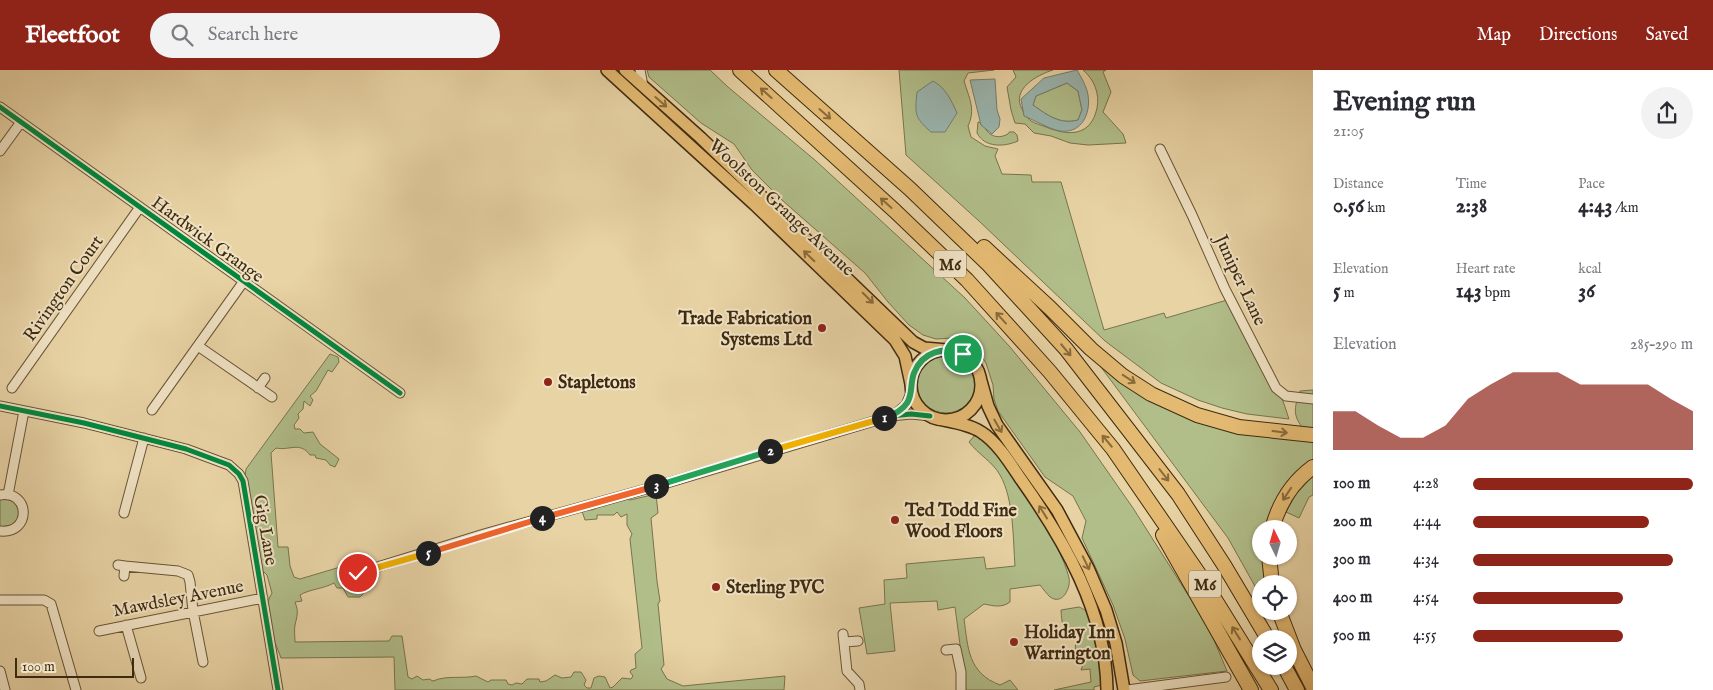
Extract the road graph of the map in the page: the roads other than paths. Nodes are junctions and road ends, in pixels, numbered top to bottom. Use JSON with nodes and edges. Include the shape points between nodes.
{"nodes":[{"id":1,"x":607,"y":70,"type":"edge"},
{"id":2,"x":624,"y":70,"type":"edge"},
{"id":3,"x":640,"y":70,"type":"edge"},
{"id":4,"x":740,"y":70,"type":"edge"},
{"id":5,"x":776,"y":70,"type":"edge"},
{"id":6,"x":643,"y":86,"type":"junction"},
{"id":7,"x":0,"y":107,"type":"edge"},
{"id":8,"x":21,"y":122,"type":"junction"},
{"id":9,"x":1160,"y":149,"type":"dead end"},
{"id":10,"x":0,"y":151,"type":"edge"},
{"id":11,"x":910,"y":189,"type":"junction"},
{"id":12,"x":140,"y":207,"type":"junction"},
{"id":13,"x":244,"y":281,"type":"junction"},
{"id":14,"x":198,"y":346,"type":"junction"},
{"id":15,"x":946,"y":350,"type":"junction"},
{"id":16,"x":265,"y":378,"type":"dead end"},
{"id":17,"x":981,"y":381,"type":"junction"},
{"id":18,"x":911,"y":387,"type":"junction"},
{"id":19,"x":12,"y":388,"type":"dead end"},
{"id":20,"x":258,"y":388,"type":"junction"},
{"id":21,"x":400,"y":393,"type":"dead end"},
{"id":22,"x":272,"y":397,"type":"dead end"},
{"id":23,"x":1313,"y":399,"type":"edge"},
{"id":24,"x":0,"y":406,"type":"edge"},
{"id":25,"x":152,"y":410,"type":"dead end"},
{"id":26,"x":24,"y":411,"type":"junction"},
{"id":27,"x":891,"y":416,"type":"junction"},
{"id":28,"x":934,"y":417,"type":"junction"},
{"id":29,"x":1313,"y":436,"type":"edge"},
{"id":30,"x":144,"y":438,"type":"junction"},
{"id":31,"x":1313,"y":468,"type":"edge"},
{"id":32,"x":1135,"y":481,"type":"junction"},
{"id":33,"x":4,"y":495,"type":"edge"},
{"id":34,"x":124,"y":513,"type":"dead end"},
{"id":35,"x":1275,"y":520,"type":"edge"},
{"id":36,"x":0,"y":531,"type":"edge"},
{"id":37,"x":355,"y":574,"type":"dead end"},
{"id":38,"x":124,"y":576,"type":"dead end"},
{"id":39,"x":263,"y":598,"type":"junction"},
{"id":40,"x":0,"y":600,"type":"edge"},
{"id":41,"x":193,"y":611,"type":"junction"},
{"id":42,"x":1282,"y":620,"type":"edge"},
{"id":43,"x":126,"y":625,"type":"junction"},
{"id":44,"x":99,"y":630,"type":"dead end"},
{"id":45,"x":1263,"y":630,"type":"edge"},
{"id":46,"x":858,"y":641,"type":"dead end"},
{"id":47,"x":946,"y":650,"type":"dead end"},
{"id":48,"x":203,"y":662,"type":"dead end"},
{"id":49,"x":0,"y":671,"type":"edge"},
{"id":50,"x":1289,"y":675,"type":"edge"},
{"id":51,"x":1226,"y":677,"type":"dead end"},
{"id":52,"x":141,"y":678,"type":"dead end"},
{"id":53,"x":1313,"y":688,"type":"edge"},
{"id":54,"x":5,"y":690,"type":"edge"},
{"id":55,"x":76,"y":690,"type":"edge"},
{"id":56,"x":278,"y":690,"type":"edge"},
{"id":57,"x":860,"y":690,"type":"edge"},
{"id":58,"x":961,"y":690,"type":"edge"},
{"id":59,"x":1107,"y":690,"type":"edge"},
{"id":60,"x":1124,"y":690,"type":"edge"},
{"id":61,"x":1128,"y":690,"type":"edge"},
{"id":62,"x":1252,"y":690,"type":"edge"},
{"id":63,"x":1271,"y":690,"type":"edge"},
{"id":64,"x":1297,"y":690,"type":"edge"}],
"edges":[{"from":18,"to":1,"type":"main road","name":"Woolston Grange Avenue","one_way":true,"via":[[908,364],[895,340],[754,204]]},
{"from":2,"to":6,"type":"main road","name":"Woolston Grange Avenue"},
{"from":3,"to":6,"type":"street"},
{"from":32,"to":4,"type":"highway","number":"M6","one_way":true,"via":[[1050,372],[967,280]]},
{"from":5,"to":11,"type":"highway","number":"M6","one_way":true},
{"from":6,"to":15,"type":"main road","name":"Woolston Grange Avenue","one_way":true,"via":[[708,144],[913,342],[924,348]]},
{"from":7,"to":8,"type":"street","name":"Hardwick Grange"},
{"from":8,"to":10,"type":"street"},
{"from":8,"to":12,"type":"street","name":"Hardwick Grange"},
{"from":9,"to":23,"type":"street","name":"Juniper Lane","via":[[1225,289],[1276,388],[1286,396]]},
{"from":11,"to":29,"type":"highway","number":"M6","one_way":true,"via":[[960,225],[1090,349],[1151,394],[1197,415],[1239,427]]},
{"from":11,"to":45,"type":"highway","number":"M6","one_way":true,"via":[[989,265],[1066,349],[1178,494]]},
{"from":12,"to":13,"type":"street","name":"Hardwick Grange"},
{"from":12,"to":19,"type":"street","name":"Rivington Court"},
{"from":13,"to":14,"type":"street"},
{"from":13,"to":21,"type":"street","name":"Hardwick Grange"},
{"from":14,"to":20,"type":"street"},
{"from":14,"to":25,"type":"street"},
{"from":15,"to":17,"type":"main road","via":[[970,359]]},
{"from":15,"to":18,"type":"main road","via":[[931,354],[918,364]]},
{"from":16,"to":20,"type":"street"},
{"from":17,"to":28,"type":"main road","via":[[980,392],[969,411],[949,420]]},
{"from":17,"to":60,"type":"main road","one_way":true,"via":[[997,425],[1057,510],[1088,568],[1116,643]]},
{"from":18,"to":27,"type":"street","via":[[906,405]]},
{"from":18,"to":28,"type":"main road","via":[[918,405]]},
{"from":20,"to":22,"type":"street"},
{"from":24,"to":26,"type":"street","name":"Gig Lane"},
{"from":26,"to":30,"type":"street","name":"Gig Lane"},
{"from":26,"to":33,"type":"street"},
{"from":27,"to":28,"type":"street"},
{"from":27,"to":37,"type":"street"},
{"from":59,"to":28,"type":"main road","one_way":true,"via":[[1104,653],[1094,616],[1077,572],[1042,510],[983,433]]},
{"from":30,"to":34,"type":"street"},
{"from":30,"to":39,"type":"street","name":"Gig Lane","via":[[217,460],[239,474],[245,490]]},
{"from":31,"to":35,"type":"highway","one_way":true,"via":[[1289,490]]},
{"from":32,"to":62,"type":"highway","number":"M6","via":[[1176,560]]},
{"from":63,"to":32,"type":"highway","number":"M6","one_way":true,"via":[[1199,574]]},
{"from":33,"to":36,"type":"street","via":[[14,496],[22,505],[23,517],[17,527]]},
{"from":38,"to":41,"type":"street","via":[[121,566],[185,573],[190,582]]},
{"from":39,"to":41,"type":"street","name":"Mawdsley Avenue"},
{"from":39,"to":56,"type":"street","name":"Gig Lane"},
{"from":40,"to":55,"type":"street","via":[[44,600],[51,604]]},
{"from":41,"to":43,"type":"street","name":"Mawdsley Avenue"},
{"from":41,"to":48,"type":"street"},
{"from":42,"to":53,"type":"highway"},
{"from":43,"to":44,"type":"street","name":"Mawdsley Avenue"},
{"from":43,"to":52,"type":"street"},
{"from":46,"to":57,"type":"street","via":[[844,638],[848,671]]},
{"from":47,"to":58,"type":"street","via":[[956,649]]},
{"from":49,"to":54,"type":"street"},
{"from":50,"to":64,"type":"highway"},
{"from":51,"to":61,"type":"street"}]}
